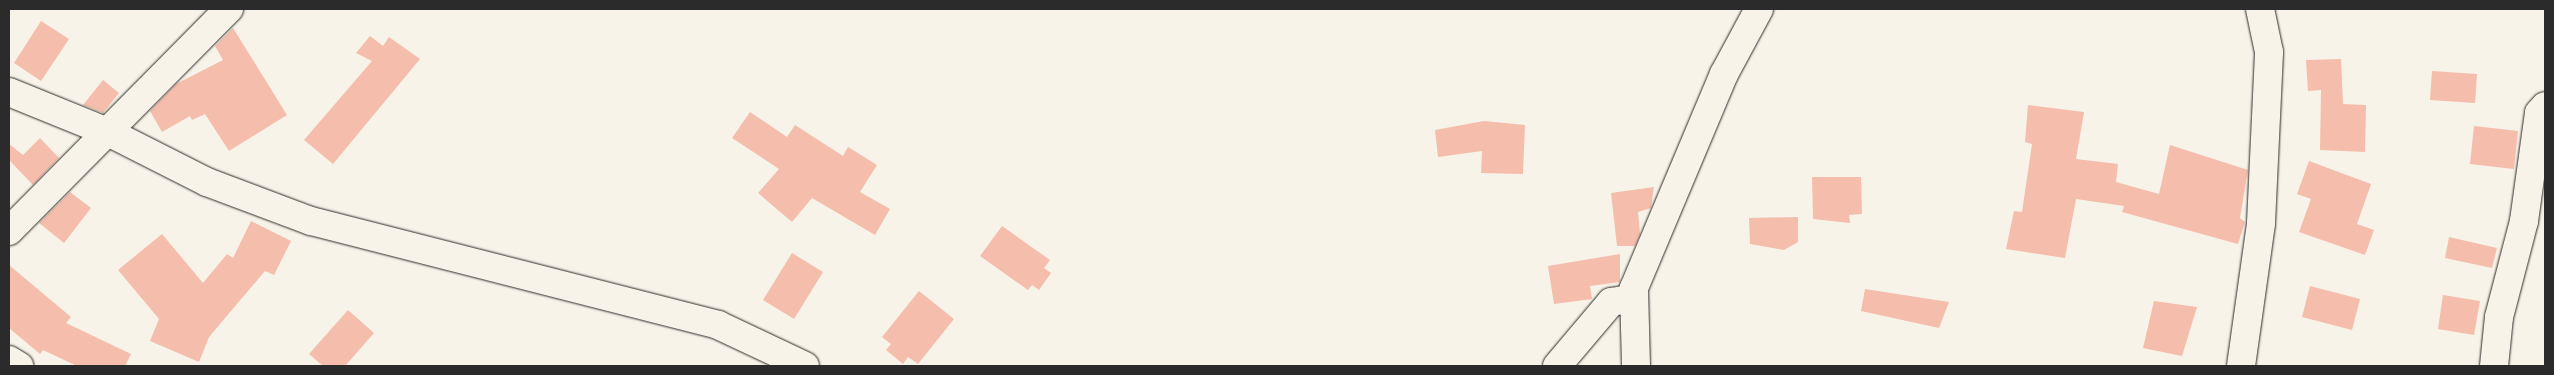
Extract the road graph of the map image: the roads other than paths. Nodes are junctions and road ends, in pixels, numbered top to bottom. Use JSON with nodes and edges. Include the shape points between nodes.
{"nodes":[{"id":1,"x":229,"y":9,"type":"edge"},
{"id":2,"x":1759,"y":9,"type":"edge"},
{"id":3,"x":2260,"y":9,"type":"edge"},
{"id":4,"x":9,"y":92,"type":"edge"},
{"id":5,"x":2545,"y":106,"type":"edge"},
{"id":6,"x":110,"y":133,"type":"junction"},
{"id":7,"x":9,"y":231,"type":"edge"},
{"id":8,"x":1634,"y":288,"type":"junction"},
{"id":9,"x":9,"y":360,"type":"edge"},
{"id":10,"x":19,"y":366,"type":"edge"},
{"id":11,"x":805,"y":366,"type":"edge"},
{"id":12,"x":1557,"y":366,"type":"edge"},
{"id":13,"x":1636,"y":366,"type":"edge"},
{"id":14,"x":2241,"y":366,"type":"edge"},
{"id":15,"x":2494,"y":366,"type":"edge"}],
"edges":[{"from":1,"to":6,"type":"street"},
{"from":2,"to":8,"type":"street","via":[[1724,74]]},
{"from":3,"to":14,"type":"street","via":[[2269,52],[2262,204]]},
{"from":4,"to":6,"type":"street"},
{"from":5,"to":15,"type":"street","via":[[2539,113],[2524,221],[2500,317]]},
{"from":6,"to":7,"type":"street"},
{"from":6,"to":11,"type":"street","via":[[207,182],[311,221],[718,325]]},
{"from":8,"to":12,"type":"street","via":[[1630,299],[1611,302]]},
{"from":8,"to":13,"type":"street"},
{"from":9,"to":10,"type":"street"}]}
